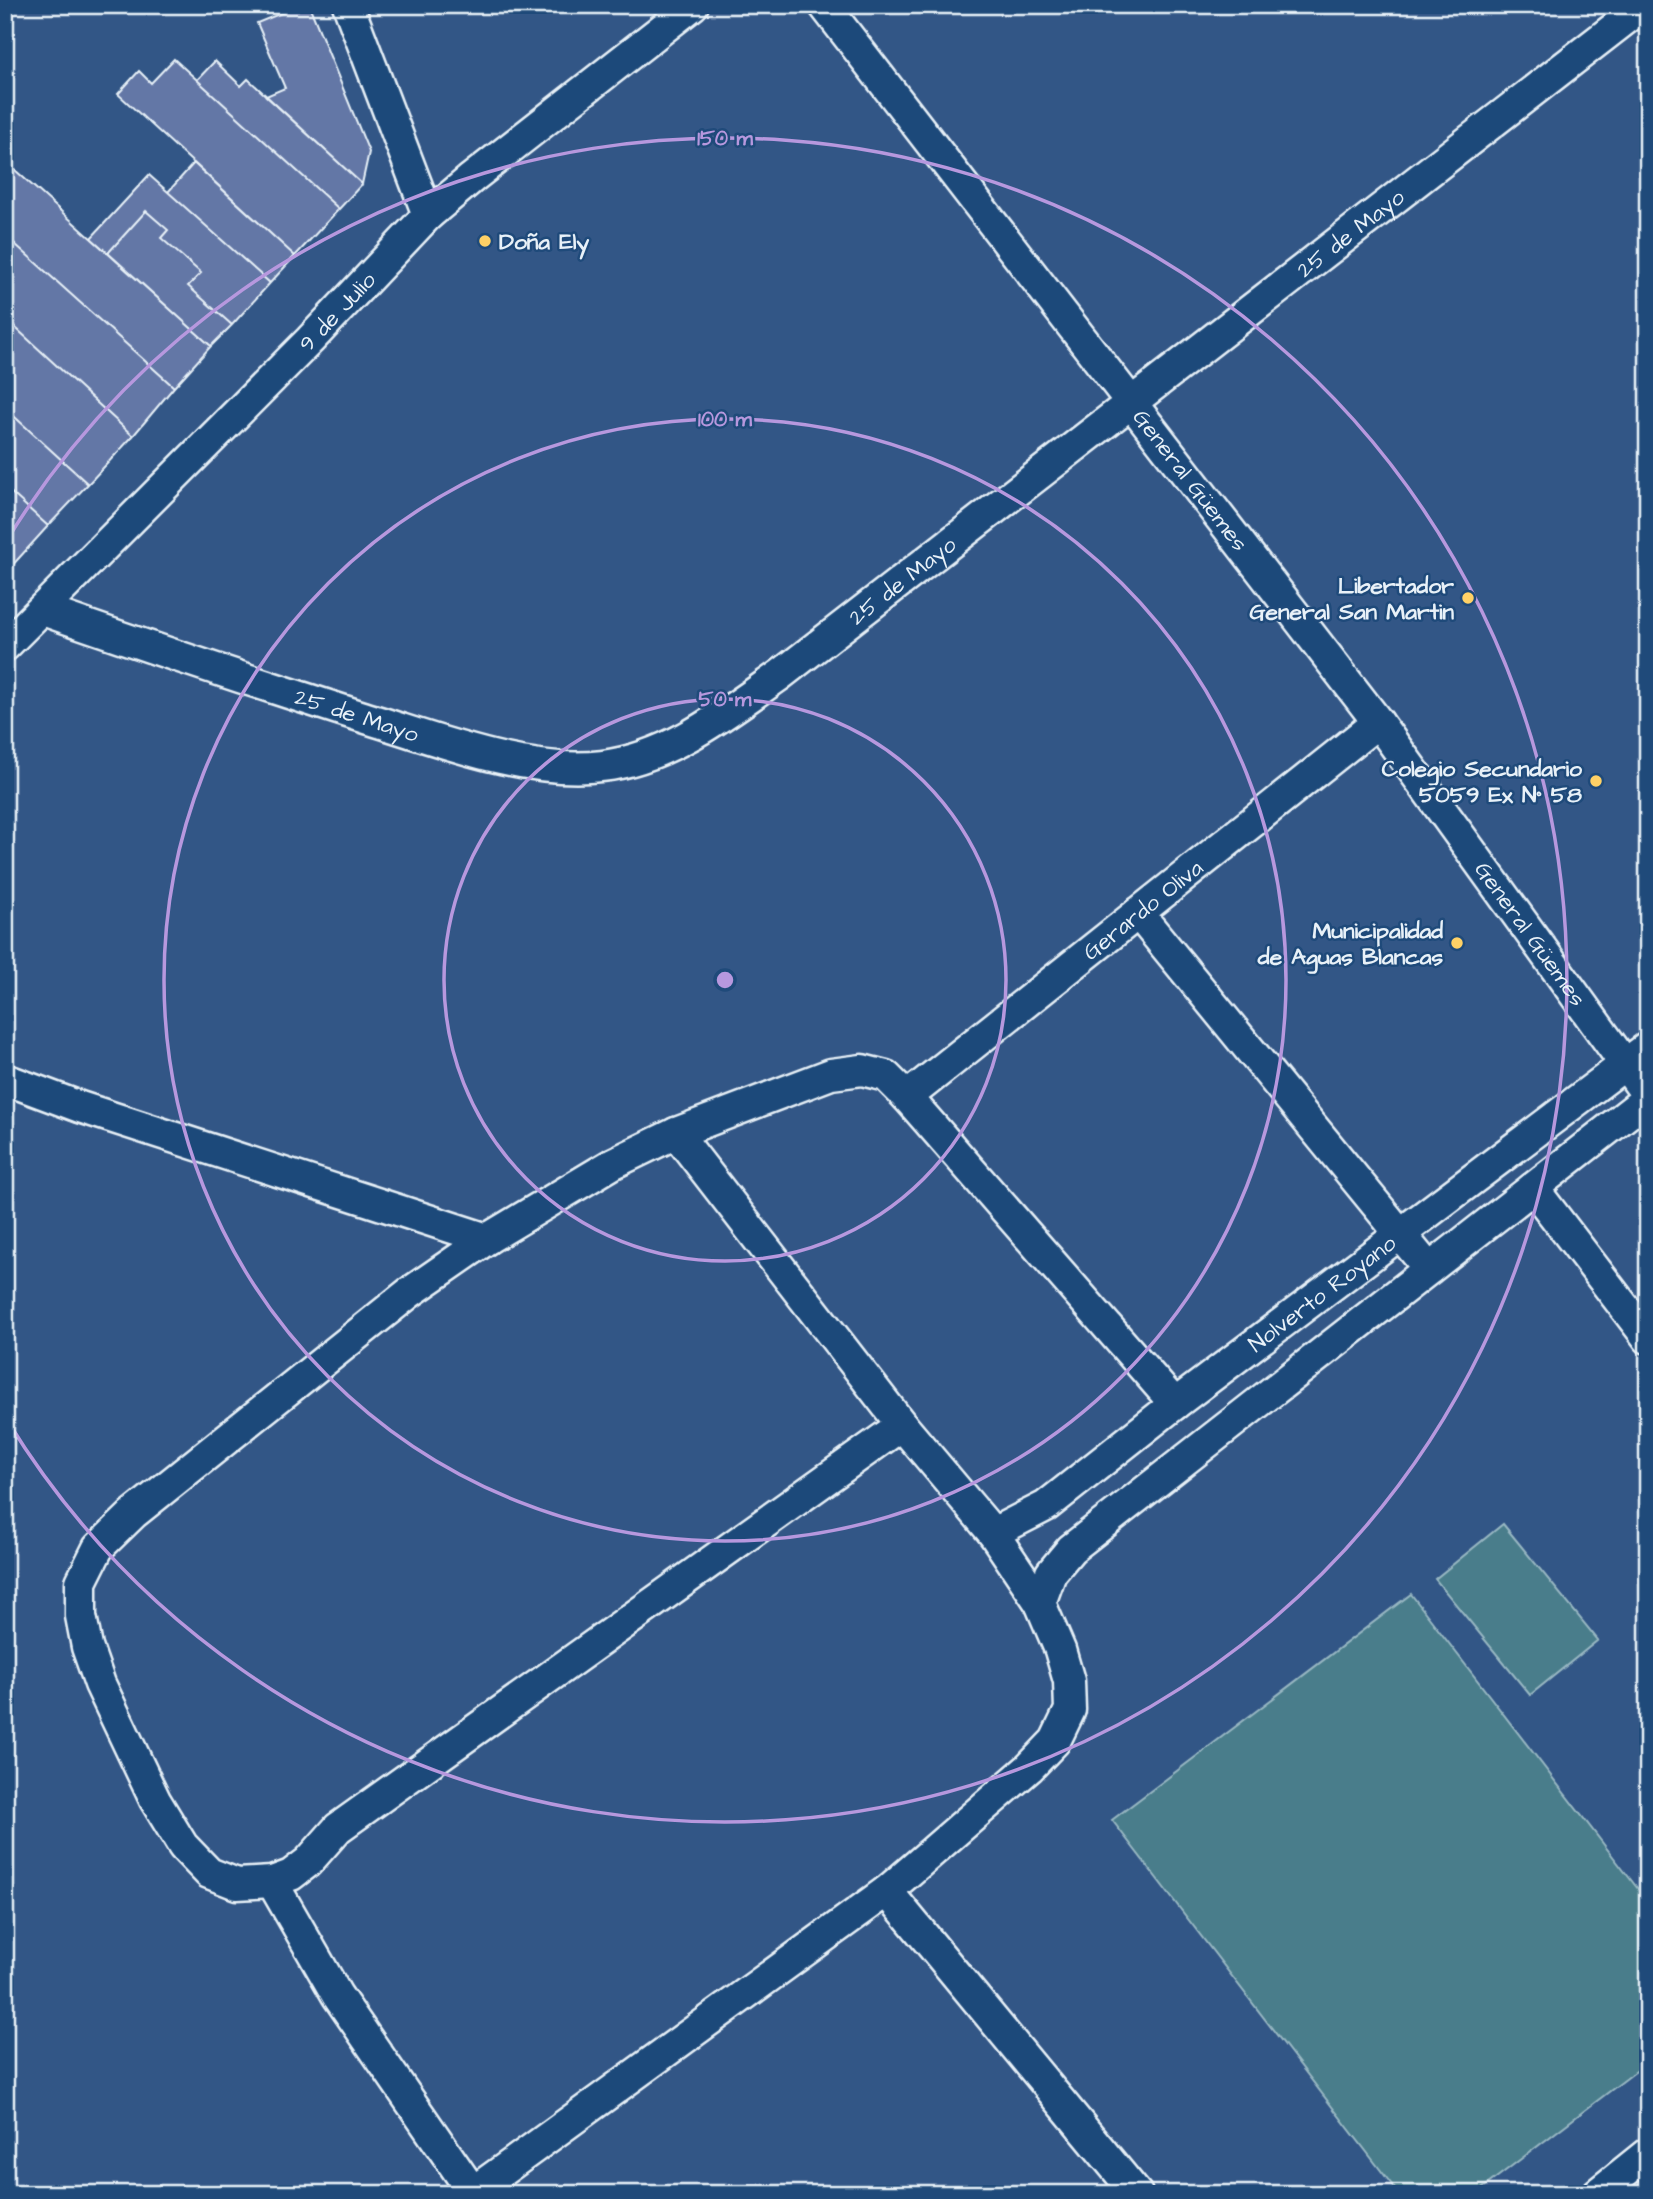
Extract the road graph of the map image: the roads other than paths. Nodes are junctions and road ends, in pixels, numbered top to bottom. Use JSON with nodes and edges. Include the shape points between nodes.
{"nodes":[{"id":1,"x":348,"y":5,"type":"edge"},
{"id":2,"x":692,"y":5,"type":"edge"},
{"id":3,"x":824,"y":5,"type":"edge"},
{"id":4,"x":1644,"y":5,"type":"edge"},
{"id":5,"x":428,"y":215,"type":"junction"},
{"id":6,"x":1132,"y":402,"type":"junction"},
{"id":7,"x":43,"y":610,"type":"junction"},
{"id":8,"x":5,"y":646,"type":"edge"},
{"id":9,"x":1378,"y":722,"type":"junction"},
{"id":10,"x":1138,"y":913,"type":"junction"},
{"id":11,"x":1636,"y":1055,"type":"edge"},
{"id":12,"x":5,"y":1079,"type":"edge"},
{"id":13,"x":907,"y":1097,"type":"junction"},
{"id":14,"x":1648,"y":1097,"type":"edge"},
{"id":15,"x":676,"y":1133,"type":"junction"},
{"id":16,"x":1533,"y":1188,"type":"junction"},
{"id":17,"x":1400,"y":1233,"type":"junction"},
{"id":18,"x":487,"y":1239,"type":"junction"},
{"id":19,"x":1429,"y":1269,"type":"junction"},
{"id":20,"x":1648,"y":1338,"type":"edge"},
{"id":21,"x":1175,"y":1404,"type":"junction"},
{"id":22,"x":902,"y":1425,"type":"junction"},
{"id":23,"x":992,"y":1533,"type":"junction"},
{"id":24,"x":1040,"y":1603,"type":"junction"},
{"id":25,"x":272,"y":1882,"type":"junction"},
{"id":26,"x":887,"y":1891,"type":"junction"},
{"id":27,"x":1648,"y":2153,"type":"edge"},
{"id":28,"x":473,"y":2193,"type":"edge"},
{"id":29,"x":1137,"y":2194,"type":"edge"},
{"id":30,"x":1597,"y":2194,"type":"edge"}],
"edges":[{"from":1,"to":5,"type":"street"},
{"from":2,"to":5,"type":"street","name":"9 de Julio"},
{"from":3,"to":6,"type":"street","name":"General Güemes"},
{"from":4,"to":6,"type":"street","name":"25 de Mayo"},
{"from":5,"to":7,"type":"street","name":"9 de Julio"},
{"from":6,"to":7,"type":"street","name":"25 de Mayo","via":[[711,724],[657,752],[603,766],[563,768],[463,748]]},
{"from":6,"to":9,"type":"street","name":"General Güemes"},
{"from":7,"to":8,"type":"street","name":"9 de Julio"},
{"from":9,"to":10,"type":"street","name":"Gerardo Oliva"},
{"from":9,"to":11,"type":"street","name":"General Güemes"},
{"from":10,"to":13,"type":"street","name":"Gerardo Oliva"},
{"from":10,"to":17,"type":"street"},
{"from":11,"to":14,"type":"street","name":"General Güemes"},
{"from":11,"to":17,"type":"street","name":"Nolverto Royano"},
{"from":12,"to":18,"type":"street"},
{"from":13,"to":15,"type":"street","via":[[886,1076],[862,1070],[831,1074]]},
{"from":13,"to":21,"type":"street"},
{"from":14,"to":16,"type":"street","name":"Nolverto Royano"},
{"from":15,"to":18,"type":"street","via":[[614,1163]]},
{"from":15,"to":22,"type":"street"},
{"from":16,"to":19,"type":"street","name":"Nolverto Royano"},
{"from":16,"to":20,"type":"street"},
{"from":17,"to":19,"type":"street"},
{"from":17,"to":21,"type":"street","name":"Nolverto Royano"},
{"from":18,"to":25,"type":"street","via":[[409,1293],[134,1513],[98,1549],[81,1583],[83,1626],[100,1684],[155,1800],[183,1846],[209,1873],[237,1884]]},
{"from":19,"to":24,"type":"street","name":"Nolverto Royano","via":[[1070,1549],[1051,1573]]},
{"from":21,"to":23,"type":"street","name":"Nolverto Royano","via":[[1046,1506]]},
{"from":22,"to":23,"type":"street"},
{"from":22,"to":25,"type":"street","via":[[338,1828],[291,1875]]},
{"from":23,"to":24,"type":"street"},
{"from":24,"to":26,"type":"street","via":[[1069,1681],[1070,1710],[1055,1741]]},
{"from":25,"to":28,"type":"street","via":[[337,1995]]},
{"from":26,"to":28,"type":"street"},
{"from":26,"to":29,"type":"street"},
{"from":27,"to":30,"type":"street"}]}
